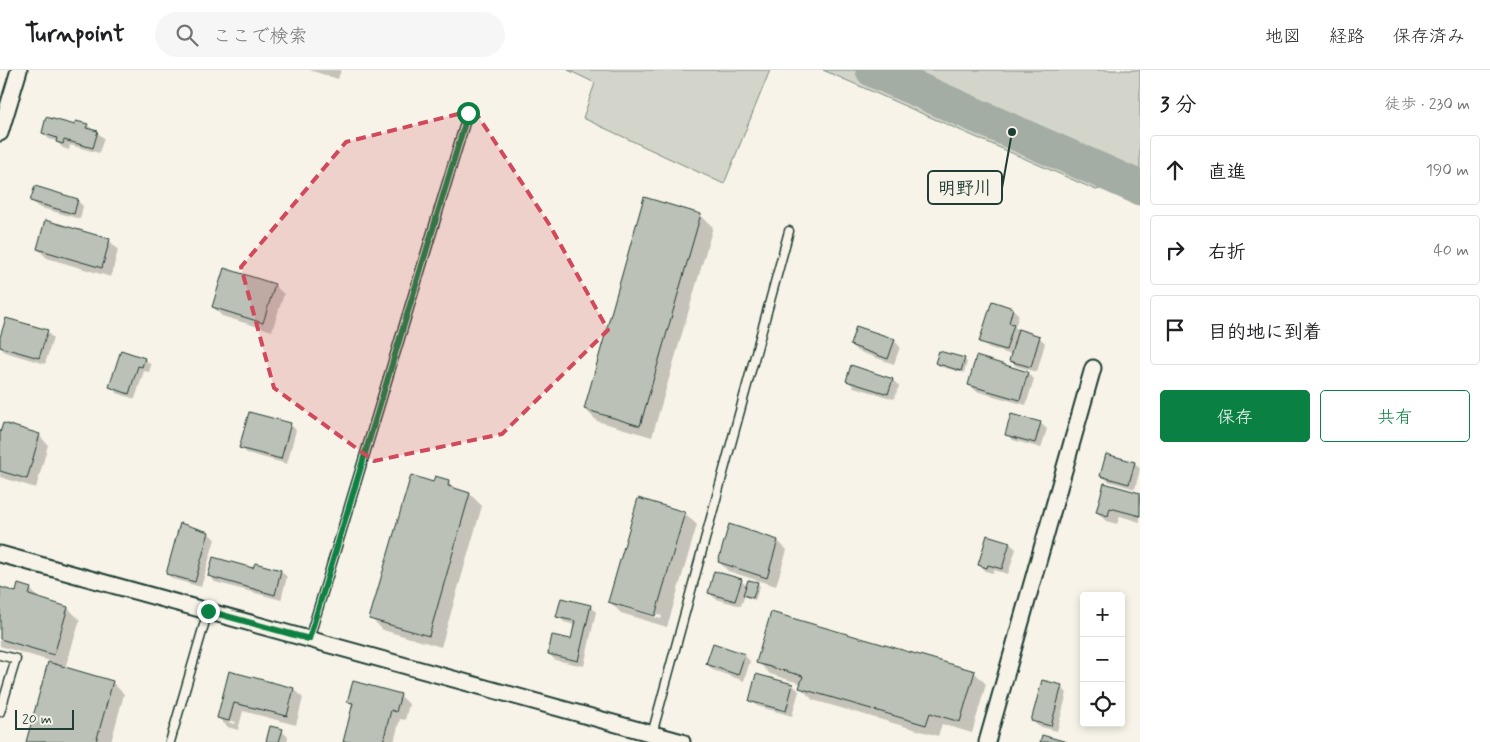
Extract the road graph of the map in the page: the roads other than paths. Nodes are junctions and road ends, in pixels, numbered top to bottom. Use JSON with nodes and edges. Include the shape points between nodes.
{"nodes":[{"id":1,"x":19,"y":70,"type":"edge"},
{"id":2,"x":468,"y":113,"type":"dead end"},
{"id":3,"x":0,"y":133,"type":"edge"},
{"id":4,"x":789,"y":231,"type":"dead end"},
{"id":5,"x":1093,"y":368,"type":"dead end"},
{"id":6,"x":0,"y":554,"type":"edge"},
{"id":7,"x":208,"y":611,"type":"junction"},
{"id":8,"x":309,"y":639,"type":"junction"},
{"id":9,"x":0,"y":655,"type":"edge"},
{"id":10,"x":0,"y":712,"type":"edge"},
{"id":11,"x":652,"y":734,"type":"junction"},
{"id":12,"x":170,"y":742,"type":"edge"},
{"id":13,"x":682,"y":742,"type":"edge"},
{"id":14,"x":987,"y":742,"type":"edge"}],
"edges":[{"from":1,"to":3,"type":"street"},
{"from":2,"to":8,"type":"lane"},
{"from":4,"to":11,"type":"lane"},
{"from":5,"to":14,"type":"street"},
{"from":6,"to":7,"type":"street"},
{"from":7,"to":8,"type":"street"},
{"from":7,"to":12,"type":"lane"},
{"from":8,"to":11,"type":"street"},
{"from":9,"to":10,"type":"lane","via":[[16,659]]},
{"from":11,"to":13,"type":"street"}]}
